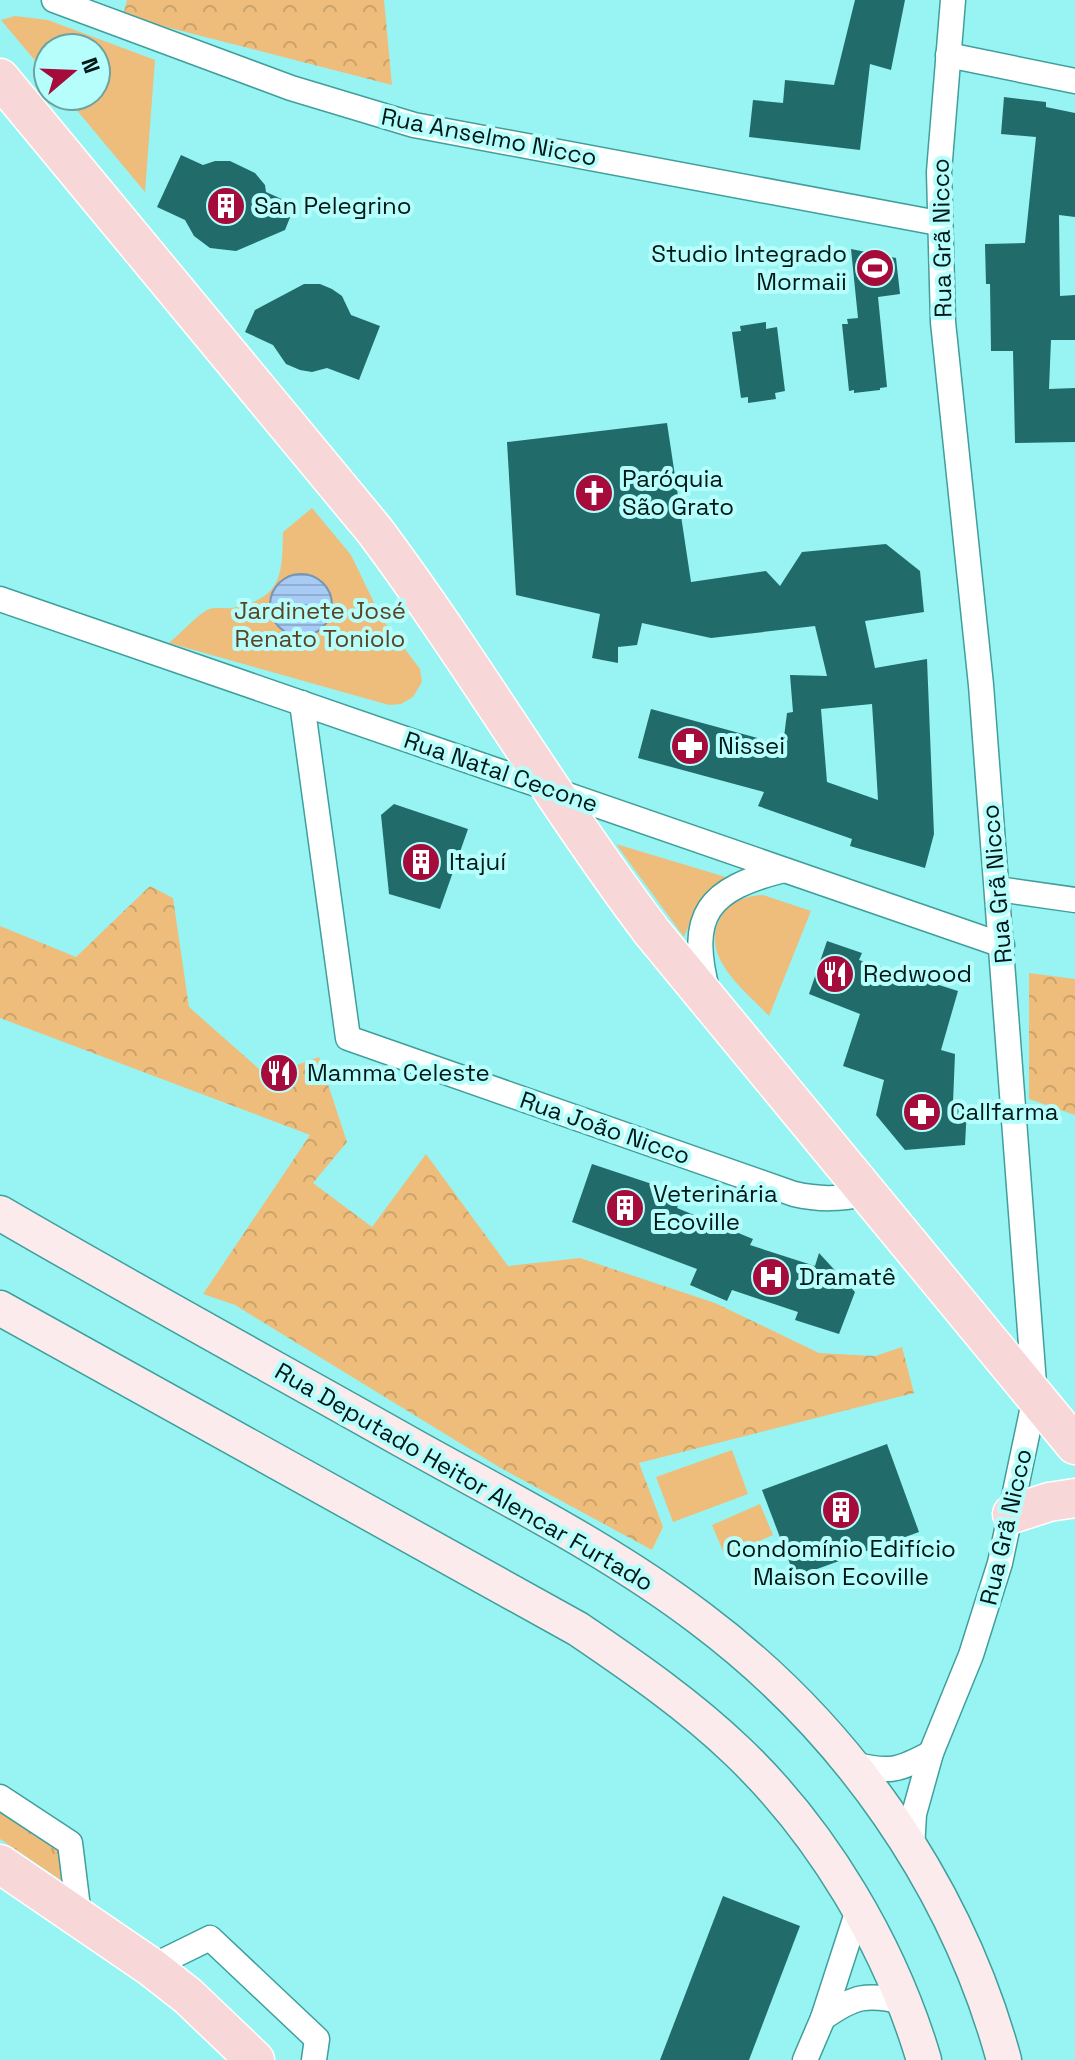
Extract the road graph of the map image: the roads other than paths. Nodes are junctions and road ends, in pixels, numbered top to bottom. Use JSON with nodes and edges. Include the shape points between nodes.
{"nodes":[{"id":1,"x":54,"y":0,"type":"edge"},
{"id":2,"x":953,"y":0,"type":"edge"},
{"id":3,"x":948,"y":55,"type":"junction"},
{"id":4,"x":0,"y":78,"type":"edge"},
{"id":5,"x":1075,"y":81,"type":"edge"},
{"id":6,"x":938,"y":223,"type":"junction"},
{"id":7,"x":0,"y":599,"type":"edge"},
{"id":8,"x":302,"y":703,"type":"junction"},
{"id":9,"x":551,"y":789,"type":"junction"},
{"id":10,"x":784,"y":870,"type":"junction"},
{"id":11,"x":998,"y":889,"type":"junction"},
{"id":12,"x":1075,"y":900,"type":"edge"},
{"id":13,"x":1002,"y":945,"type":"junction"},
{"id":14,"x":713,"y":1009,"type":"junction"},
{"id":15,"x":865,"y":1194,"type":"junction"},
{"id":16,"x":0,"y":1213,"type":"edge"},
{"id":17,"x":0,"y":1308,"type":"edge"},
{"id":18,"x":1035,"y":1397,"type":"junction"},
{"id":19,"x":1075,"y":1445,"type":"edge"},
{"id":20,"x":1075,"y":1498,"type":"edge"},
{"id":21,"x":1012,"y":1514,"type":"junction"},
{"id":22,"x":931,"y":1753,"type":"junction"},
{"id":23,"x":852,"y":1764,"type":"junction"},
{"id":24,"x":0,"y":1797,"type":"edge"},
{"id":25,"x":912,"y":1849,"type":"junction"},
{"id":26,"x":0,"y":1864,"type":"edge"},
{"id":27,"x":858,"y":1910,"type":"junction"},
{"id":28,"x":79,"y":1916,"type":"junction"},
{"id":29,"x":151,"y":1967,"type":"junction"},
{"id":30,"x":904,"y":2002,"type":"junction"},
{"id":31,"x":823,"y":2018,"type":"junction"},
{"id":32,"x":255,"y":2060,"type":"edge"},
{"id":33,"x":314,"y":2060,"type":"edge"},
{"id":34,"x":805,"y":2060,"type":"edge"},
{"id":35,"x":924,"y":2060,"type":"edge"},
{"id":36,"x":1004,"y":2060,"type":"edge"}],
"edges":[{"from":1,"to":6,"type":"street","name":"Rua Anselmo Nicco","via":[[315,96],[414,125]]},
{"from":2,"to":3,"type":"street","name":"Rua Grã Nicco"},
{"from":3,"to":5,"type":"street"},
{"from":3,"to":6,"type":"street","name":"Rua Grã Nicco"},
{"from":4,"to":9,"type":"main road","via":[[375,531]]},
{"from":6,"to":11,"type":"street","name":"Rua Grã Nicco","via":[[950,403]]},
{"from":7,"to":8,"type":"street","name":"Rua Natal Cecone"},
{"from":8,"to":9,"type":"street","name":"Rua Natal Cecone"},
{"from":8,"to":15,"type":"street","name":"Rua João Nicco","via":[[348,1038],[794,1194],[814,1199]]},
{"from":9,"to":10,"type":"street","name":"Rua Natal Cecone"},
{"from":9,"to":14,"type":"main road","via":[[611,878]]},
{"from":10,"to":13,"type":"street","name":"Rua Natal Cecone"},
{"from":10,"to":14,"type":"street","via":[[733,887],[706,912],[700,952]]},
{"from":11,"to":12,"type":"street"},
{"from":11,"to":13,"type":"street","name":"Rua Grã Nicco"},
{"from":13,"to":18,"type":"street","name":"Rua Grã Nicco"},
{"from":14,"to":15,"type":"main road"},
{"from":15,"to":18,"type":"main road"},
{"from":16,"to":23,"type":"street","name":"Rua Deputado Heitor Alencar Furtado","via":[[651,1583],[756,1664]]},
{"from":17,"to":27,"type":"street","via":[[617,1655],[704,1721],[773,1788]]},
{"from":18,"to":19,"type":"main road"},
{"from":18,"to":21,"type":"street","name":"Rua Grã Nicco"},
{"from":20,"to":21,"type":"main road"},
{"from":21,"to":22,"type":"street","name":"Rua Grã Nicco","via":[[987,1611]]},
{"from":22,"to":23,"type":"street","via":[[897,1769]]},
{"from":22,"to":25,"type":"street","name":"Rua Grã Nicco","via":[[914,1814]]},
{"from":23,"to":25,"type":"street","name":"Rua Deputado Heitor Alencar Furtado"},
{"from":24,"to":28,"type":"street","via":[[70,1843]]},
{"from":25,"to":36,"type":"street","name":"Rua Deputado Heitor Alencar Furtado","via":[[957,1932]]},
{"from":26,"to":28,"type":"main road"},
{"from":27,"to":30,"type":"street"},
{"from":27,"to":31,"type":"street"},
{"from":28,"to":29,"type":"main road"},
{"from":29,"to":32,"type":"main road"},
{"from":29,"to":33,"type":"street","via":[[210,1938],[317,2039]]},
{"from":30,"to":31,"type":"street","via":[[861,1997]]},
{"from":30,"to":35,"type":"street"},
{"from":31,"to":34,"type":"street"}]}
